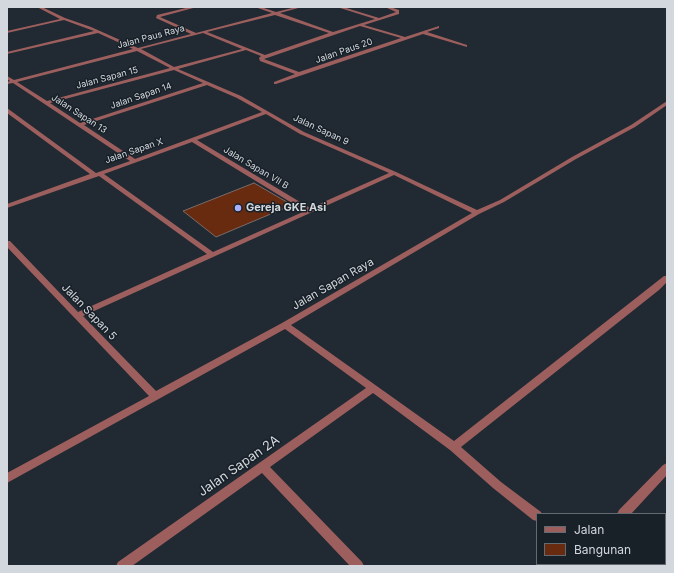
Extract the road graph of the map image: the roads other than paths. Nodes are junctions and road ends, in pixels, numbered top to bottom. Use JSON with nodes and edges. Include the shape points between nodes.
{"nodes":[{"id":1,"x":39,"y":7,"type":"edge"},
{"id":2,"x":195,"y":7,"type":"edge"},
{"id":3,"x":257,"y":7,"type":"edge"},
{"id":4,"x":300,"y":7,"type":"edge"},
{"id":5,"x":339,"y":7,"type":"edge"},
{"id":6,"x":387,"y":7,"type":"edge"},
{"id":7,"x":275,"y":13,"type":"junction"},
{"id":8,"x":380,"y":19,"type":"junction"},
{"id":9,"x":65,"y":20,"type":"junction"},
{"id":10,"x":360,"y":25,"type":"junction"},
{"id":11,"x":438,"y":27,"type":"dead end"},
{"id":12,"x":7,"y":32,"type":"edge"},
{"id":13,"x":97,"y":32,"type":"junction"},
{"id":14,"x":203,"y":32,"type":"junction"},
{"id":15,"x":422,"y":32,"type":"junction"},
{"id":16,"x":334,"y":33,"type":"junction"},
{"id":17,"x":195,"y":34,"type":"junction"},
{"id":18,"x":404,"y":38,"type":"junction"},
{"id":19,"x":465,"y":46,"type":"dead end"},
{"id":20,"x":136,"y":49,"type":"junction"},
{"id":21,"x":246,"y":49,"type":"junction"},
{"id":22,"x":7,"y":53,"type":"edge"},
{"id":23,"x":264,"y":56,"type":"junction"},
{"id":24,"x":172,"y":68,"type":"junction"},
{"id":25,"x":299,"y":74,"type":"junction"},
{"id":26,"x":7,"y":77,"type":"edge"},
{"id":27,"x":10,"y":82,"type":"edge"},
{"id":28,"x":207,"y":83,"type":"junction"},
{"id":29,"x":276,"y":83,"type":"dead end"},
{"id":30,"x":46,"y":103,"type":"junction"},
{"id":31,"x":667,"y":103,"type":"edge"},
{"id":32,"x":7,"y":110,"type":"edge"},
{"id":33,"x":267,"y":112,"type":"junction"},
{"id":34,"x":80,"y":125,"type":"junction"},
{"id":35,"x":192,"y":140,"type":"junction"},
{"id":36,"x":134,"y":161,"type":"junction"},
{"id":37,"x":394,"y":173,"type":"junction"},
{"id":38,"x":97,"y":174,"type":"junction"},
{"id":39,"x":7,"y":206,"type":"edge"},
{"id":40,"x":310,"y":211,"type":"junction"},
{"id":41,"x":477,"y":213,"type":"junction"},
{"id":42,"x":7,"y":243,"type":"edge"},
{"id":43,"x":211,"y":254,"type":"junction"},
{"id":44,"x":667,"y":278,"type":"edge"},
{"id":45,"x":78,"y":315,"type":"junction"},
{"id":46,"x":284,"y":325,"type":"junction"},
{"id":47,"x":372,"y":389,"type":"junction"},
{"id":48,"x":155,"y":396,"type":"junction"},
{"id":49,"x":454,"y":447,"type":"junction"},
{"id":50,"x":263,"y":467,"type":"junction"},
{"id":51,"x":667,"y":468,"type":"edge"},
{"id":52,"x":7,"y":478,"type":"edge"},
{"id":53,"x":624,"y":513,"type":"edge"},
{"id":54,"x":536,"y":515,"type":"edge"},
{"id":55,"x":128,"y":564,"type":"edge"},
{"id":56,"x":358,"y":566,"type":"edge"}],
"edges":[{"from":1,"to":9,"type":"street","name":"Jalan Sapan 9"},
{"from":2,"to":17,"type":"street","via":[[158,16]]},
{"from":3,"to":7,"type":"street"},
{"from":4,"to":7,"type":"street","name":"Jalan Paus Raya"},
{"from":5,"to":8,"type":"street"},
{"from":6,"to":8,"type":"street","name":"Jalan Paus 20","via":[[398,11],[398,14]]},
{"from":7,"to":14,"type":"street","name":"Jalan Paus Raya"},
{"from":7,"to":16,"type":"street"},
{"from":8,"to":10,"type":"street","name":"Jalan Paus 20"},
{"from":9,"to":12,"type":"street"},
{"from":9,"to":13,"type":"street","name":"Jalan Sapan 9"},
{"from":10,"to":16,"type":"street","name":"Jalan Paus 20"},
{"from":10,"to":18,"type":"street"},
{"from":11,"to":15,"type":"street","name":"Jalan Paus 20"},
{"from":13,"to":20,"type":"street","name":"Jalan Sapan 9"},
{"from":13,"to":22,"type":"street"},
{"from":14,"to":17,"type":"street","name":"Jalan Paus Raya"},
{"from":14,"to":21,"type":"street"},
{"from":15,"to":18,"type":"street","name":"Jalan Paus 20"},
{"from":15,"to":19,"type":"street"},
{"from":16,"to":23,"type":"street","name":"Jalan Paus 20"},
{"from":17,"to":20,"type":"street","name":"Jalan Paus Raya"},
{"from":18,"to":25,"type":"street","name":"Jalan Paus 20"},
{"from":20,"to":24,"type":"street","name":"Jalan Sapan 9"},
{"from":20,"to":27,"type":"street","name":"Jalan Paus Raya"},
{"from":21,"to":23,"type":"street"},
{"from":21,"to":24,"type":"street","name":"Jalan Sapan 15"},
{"from":23,"to":25,"type":"street","via":[[262,60]]},
{"from":24,"to":28,"type":"street","name":"Jalan Sapan 9"},
{"from":24,"to":30,"type":"street","name":"Jalan Sapan 15"},
{"from":25,"to":29,"type":"street","name":"Jalan Paus 20"},
{"from":26,"to":27,"type":"street","name":"Jalan Sapan 13"},
{"from":27,"to":30,"type":"street","name":"Jalan Sapan 13"},
{"from":28,"to":33,"type":"street","name":"Jalan Sapan 9"},
{"from":28,"to":34,"type":"street","name":"Jalan Sapan 14"},
{"from":30,"to":34,"type":"street","name":"Jalan Sapan 13"},
{"from":31,"to":41,"type":"street","name":"Jalan Sapan Raya","via":[[633,126]]},
{"from":32,"to":38,"type":"street"},
{"from":33,"to":35,"type":"street","name":"Jalan Sapan X"},
{"from":33,"to":37,"type":"street","name":"Jalan Sapan 9","via":[[302,132]]},
{"from":34,"to":36,"type":"street","name":"Jalan Sapan 13"},
{"from":35,"to":36,"type":"street","name":"Jalan Sapan X"},
{"from":35,"to":40,"type":"street","name":"Jalan Sapan VII B"},
{"from":36,"to":38,"type":"street","name":"Jalan Sapan X"},
{"from":37,"to":40,"type":"street"},
{"from":37,"to":41,"type":"street","name":"Jalan Sapan 9"},
{"from":38,"to":39,"type":"street","name":"Jalan Sapan X"},
{"from":38,"to":43,"type":"street"},
{"from":40,"to":43,"type":"street"},
{"from":41,"to":46,"type":"street","name":"Jalan Sapan Raya"},
{"from":42,"to":45,"type":"street","name":"Jalan Sapan 5"},
{"from":43,"to":45,"type":"street"},
{"from":44,"to":49,"type":"street"},
{"from":45,"to":48,"type":"street","name":"Jalan Sapan 5"},
{"from":46,"to":47,"type":"street"},
{"from":46,"to":48,"type":"street","name":"Jalan Sapan Raya"},
{"from":47,"to":49,"type":"street"},
{"from":47,"to":50,"type":"street","name":"Jalan Sapan 2A"},
{"from":48,"to":52,"type":"street","name":"Jalan Sapan Raya"},
{"from":49,"to":54,"type":"street"},
{"from":50,"to":55,"type":"street","name":"Jalan Sapan 2A"},
{"from":50,"to":56,"type":"street"},
{"from":51,"to":53,"type":"street"}]}
